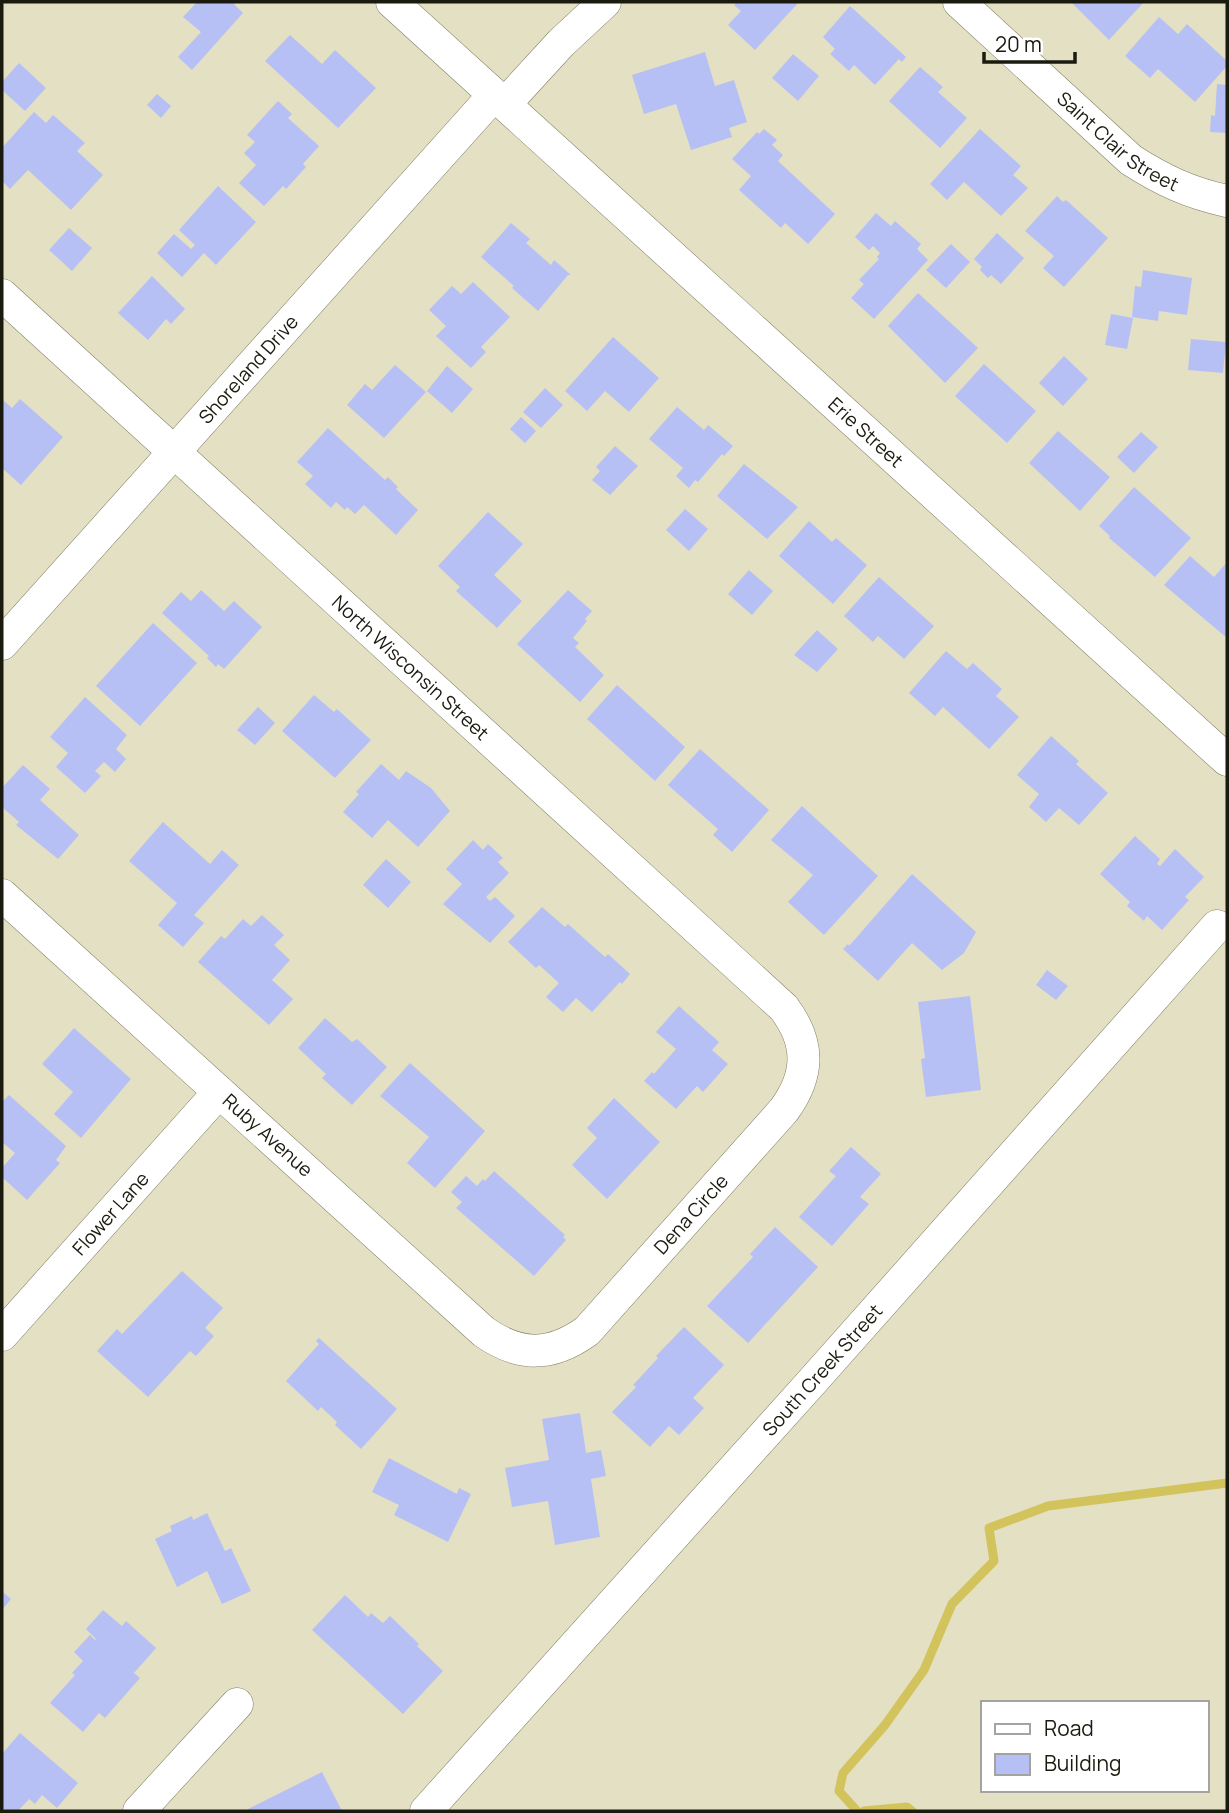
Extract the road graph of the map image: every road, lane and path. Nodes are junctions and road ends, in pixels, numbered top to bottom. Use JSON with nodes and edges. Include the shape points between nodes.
{"nodes":[{"id":1,"x":392,"y":2,"type":"edge"},
{"id":2,"x":605,"y":2,"type":"edge"},
{"id":3,"x":959,"y":2,"type":"edge"},
{"id":4,"x":500,"y":100,"type":"junction"},
{"id":5,"x":1227,"y":201,"type":"edge"},
{"id":6,"x":2,"y":295,"type":"edge"},
{"id":7,"x":174,"y":453,"type":"junction"},
{"id":8,"x":2,"y":644,"type":"edge"},
{"id":9,"x":1227,"y":760,"type":"edge"},
{"id":10,"x":2,"y":895,"type":"edge"},
{"id":11,"x":1217,"y":926,"type":"dead end"},
{"id":12,"x":803,"y":1051,"type":"joint"},
{"id":13,"x":219,"y":1092,"type":"junction"},
{"id":14,"x":2,"y":1335,"type":"edge"},
{"id":15,"x":546,"y":1351,"type":"joint"},
{"id":16,"x":237,"y":1704,"type":"dead end"},
{"id":17,"x":139,"y":1811,"type":"edge"},
{"id":18,"x":426,"y":1811,"type":"edge"}],
"edges":[{"from":1,"to":4,"type":"street","name":"Erie Street"},
{"from":2,"to":4,"type":"street","name":"Shoreland Drive"},
{"from":3,"to":5,"type":"street","name":"Saint Clair Street","via":[[1131,160],[1163,181]]},
{"from":4,"to":7,"type":"street","name":"Shoreland Drive"},
{"from":4,"to":9,"type":"street","name":"Erie Street"},
{"from":6,"to":7,"type":"street","name":"North Wisconsin Street"},
{"from":7,"to":8,"type":"street","name":"Shoreland Drive"},
{"from":7,"to":12,"type":"street","name":"North Wisconsin Street","via":[[784,1007],[796,1023]]},
{"from":10,"to":13,"type":"street","name":"Ruby Avenue"},
{"from":11,"to":18,"type":"street","name":"South Creek Street"},
{"from":12,"to":15,"type":"street","name":"Dena Circle","via":[[804,1069],[796,1094],[784,1110],[587,1331],[571,1343]]},
{"from":13,"to":14,"type":"street","name":"Flower Lane"},
{"from":13,"to":15,"type":"street","name":"Ruby Avenue","via":[[484,1332],[519,1350]]},
{"from":16,"to":17,"type":"street"}]}
